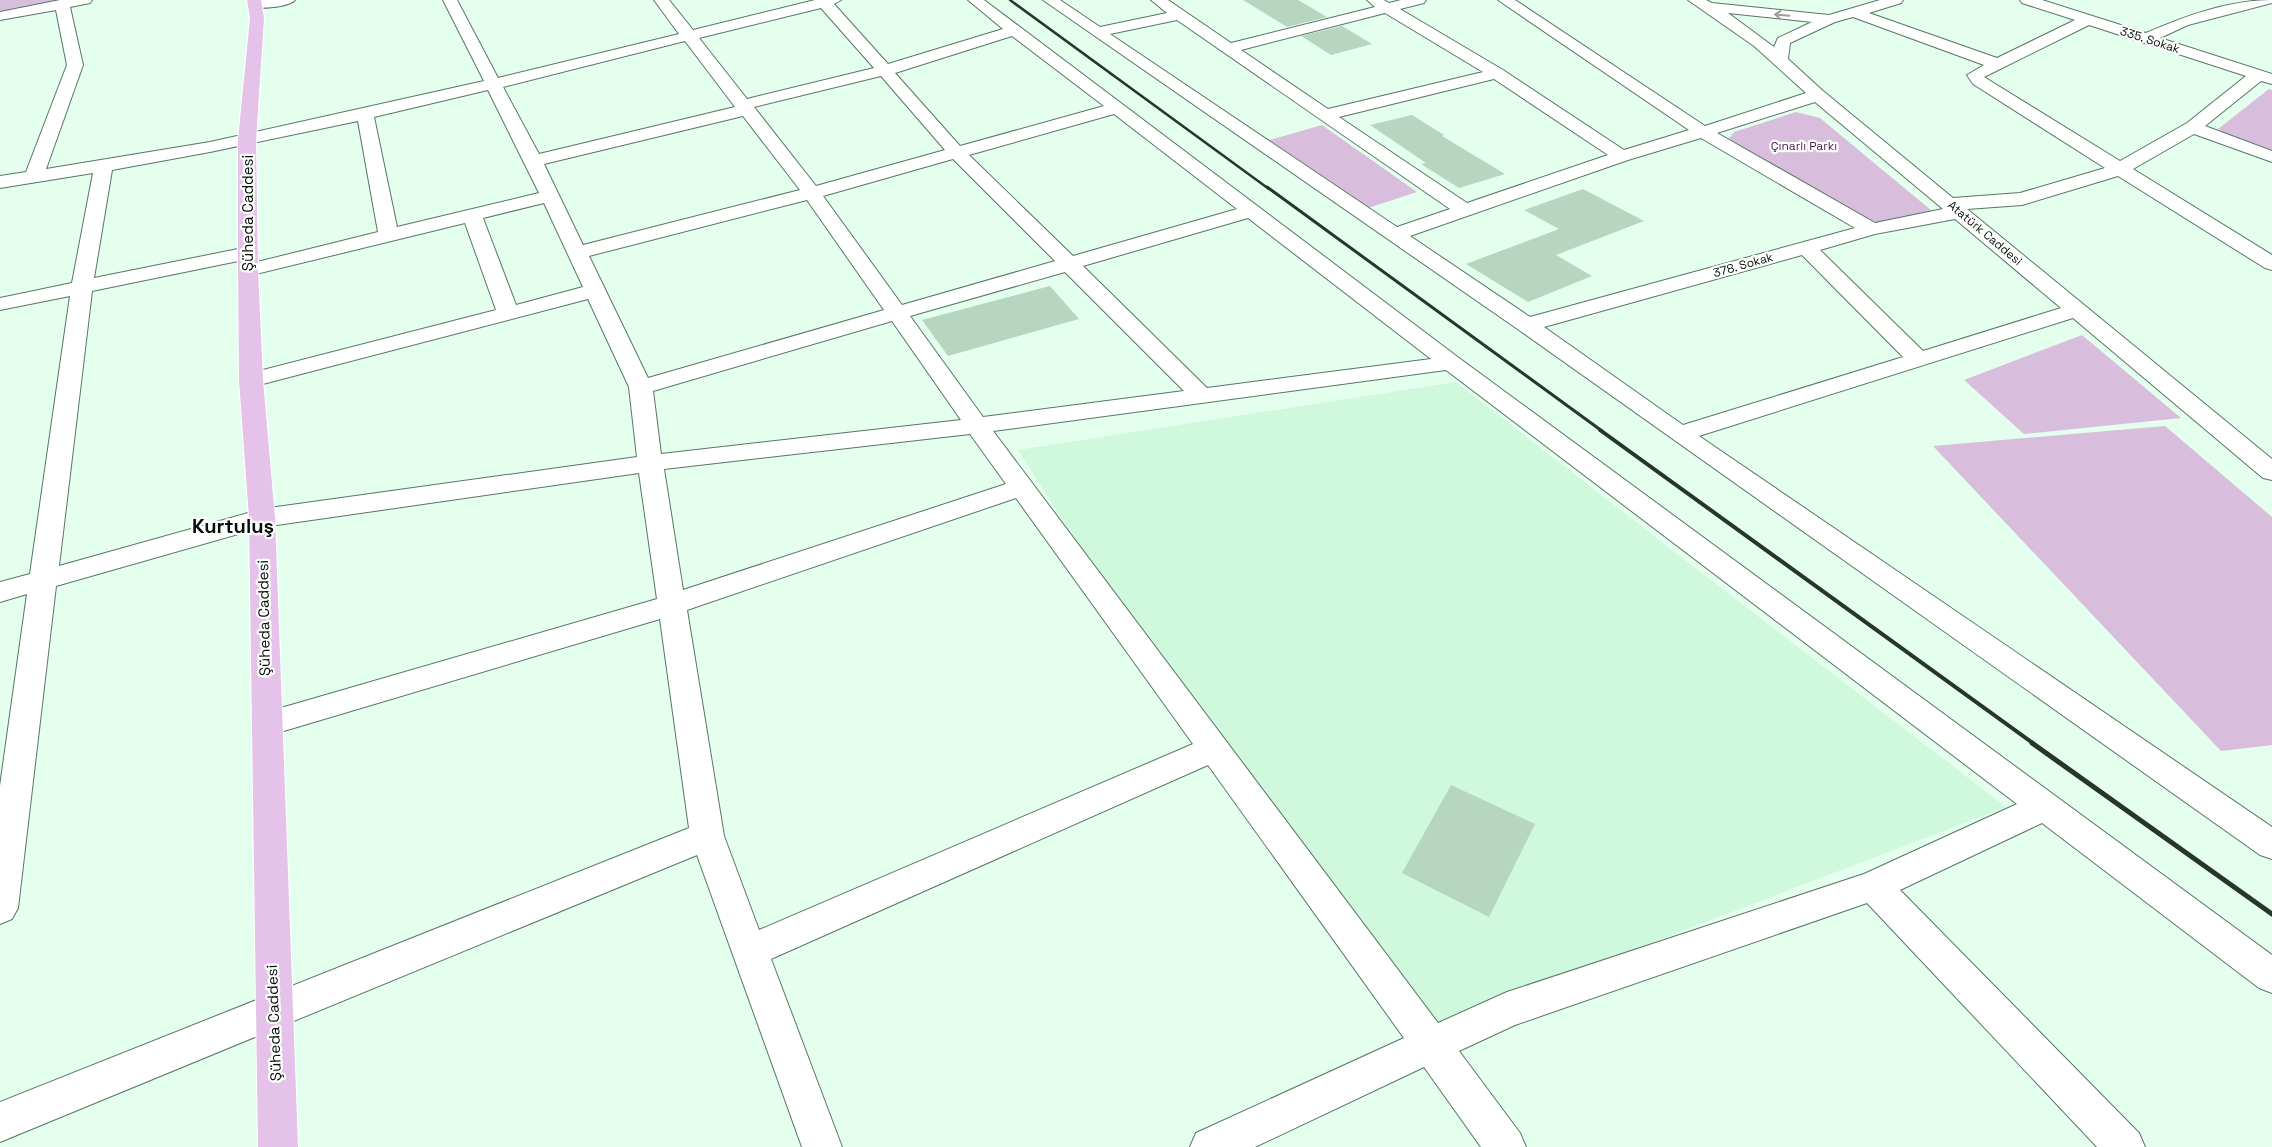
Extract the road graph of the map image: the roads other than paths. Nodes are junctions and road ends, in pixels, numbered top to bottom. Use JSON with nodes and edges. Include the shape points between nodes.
{"nodes":[{"id":1,"x":85,"y":0,"type":"edge"},
{"id":2,"x":288,"y":0,"type":"edge"},
{"id":3,"x":450,"y":0,"type":"edge"},
{"id":4,"x":661,"y":0,"type":"edge"},
{"id":5,"x":975,"y":0,"type":"edge"},
{"id":6,"x":1050,"y":0,"type":"edge"},
{"id":7,"x":1158,"y":0,"type":"edge"},
{"id":8,"x":1419,"y":0,"type":"edge"},
{"id":9,"x":1505,"y":0,"type":"edge"},
{"id":10,"x":1896,"y":0,"type":"edge"},
{"id":11,"x":2028,"y":0,"type":"edge"},
{"id":12,"x":826,"y":1,"type":"edge"},
{"id":13,"x":254,"y":2,"type":"edge"},
{"id":14,"x":2267,"y":2,"type":"edge"},
{"id":15,"x":1701,"y":3,"type":"edge"},
{"id":16,"x":62,"y":4,"type":"junction"},
{"id":17,"x":1381,"y":4,"type":"edge"},
{"id":18,"x":1853,"y":12,"type":"junction"},
{"id":19,"x":1180,"y":15,"type":"junction"},
{"id":20,"x":0,"y":16,"type":"edge"},
{"id":21,"x":1830,"y":19,"type":"junction"},
{"id":22,"x":2088,"y":20,"type":"junction"},
{"id":23,"x":1015,"y":30,"type":"junction"},
{"id":24,"x":1097,"y":32,"type":"junction"},
{"id":25,"x":688,"y":36,"type":"junction"},
{"id":26,"x":2146,"y":39,"type":"junction"},
{"id":27,"x":1228,"y":48,"type":"junction"},
{"id":28,"x":1780,"y":59,"type":"junction"},
{"id":29,"x":1997,"y":64,"type":"junction"},
{"id":30,"x":883,"y":71,"type":"junction"},
{"id":31,"x":1497,"y":73,"type":"junction"},
{"id":32,"x":2265,"y":78,"type":"edge"},
{"id":33,"x":494,"y":83,"type":"junction"},
{"id":34,"x":1817,"y":95,"type":"junction"},
{"id":35,"x":744,"y":107,"type":"junction"},
{"id":36,"x":1116,"y":108,"type":"junction"},
{"id":37,"x":365,"y":115,"type":"junction"},
{"id":38,"x":1325,"y":115,"type":"junction"},
{"id":39,"x":2193,"y":127,"type":"junction"},
{"id":40,"x":1703,"y":132,"type":"junction"},
{"id":41,"x":247,"y":140,"type":"junction"},
{"id":42,"x":958,"y":154,"type":"junction"},
{"id":43,"x":1622,"y":156,"type":"junction"},
{"id":44,"x":2272,"y":157,"type":"edge"},
{"id":45,"x":533,"y":161,"type":"junction"},
{"id":46,"x":104,"y":166,"type":"junction"},
{"id":47,"x":2120,"y":170,"type":"junction"},
{"id":48,"x":34,"y":177,"type":"junction"},
{"id":49,"x":0,"y":182,"type":"edge"},
{"id":50,"x":811,"y":193,"type":"junction"},
{"id":51,"x":550,"y":196,"type":"junction"},
{"id":52,"x":1955,"y":208,"type":"junction"},
{"id":53,"x":1464,"y":210,"type":"junction"},
{"id":54,"x":1251,"y":211,"type":"junction"},
{"id":55,"x":472,"y":216,"type":"junction"},
{"id":56,"x":1872,"y":229,"type":"junction"},
{"id":57,"x":1394,"y":235,"type":"junction"},
{"id":58,"x":389,"y":236,"type":"junction"},
{"id":59,"x":1806,"y":247,"type":"junction"},
{"id":60,"x":576,"y":253,"type":"junction"},
{"id":61,"x":248,"y":262,"type":"junction"},
{"id":62,"x":2272,"y":264,"type":"edge"},
{"id":63,"x":1069,"y":265,"type":"junction"},
{"id":64,"x":82,"y":287,"type":"junction"},
{"id":65,"x":594,"y":291,"type":"junction"},
{"id":66,"x":0,"y":304,"type":"edge"},
{"id":67,"x":2077,"y":310,"type":"junction"},
{"id":68,"x":896,"y":312,"type":"junction"},
{"id":69,"x":508,"y":313,"type":"junction"},
{"id":70,"x":1528,"y":325,"type":"junction"},
{"id":71,"x":1918,"y":359,"type":"junction"},
{"id":72,"x":1451,"y":363,"type":"junction"},
{"id":73,"x":251,"y":380,"type":"junction"},
{"id":74,"x":640,"y":387,"type":"junction"},
{"id":75,"x":1203,"y":397,"type":"junction"},
{"id":76,"x":977,"y":426,"type":"junction"},
{"id":77,"x":1680,"y":434,"type":"junction"},
{"id":78,"x":650,"y":463,"type":"junction"},
{"id":79,"x":2272,"y":472,"type":"edge"},
{"id":80,"x":1023,"y":487,"type":"junction"},
{"id":81,"x":262,"y":518,"type":"junction"},
{"id":82,"x":45,"y":579,"type":"junction"},
{"id":83,"x":0,"y":592,"type":"edge"},
{"id":84,"x":671,"y":605,"type":"junction"},
{"id":85,"x":267,"y":724,"type":"junction"},
{"id":86,"x":1215,"y":748,"type":"junction"},
{"id":87,"x":2045,"y":806,"type":"junction"},
{"id":88,"x":707,"y":836,"type":"junction"},
{"id":89,"x":2272,"y":845,"type":"edge"},
{"id":90,"x":1873,"y":886,"type":"junction"},
{"id":91,"x":0,"y":908,"type":"edge"},
{"id":92,"x":750,"y":951,"type":"junction"},
{"id":93,"x":2272,"y":976,"type":"edge"},
{"id":94,"x":273,"y":1012,"type":"junction"},
{"id":95,"x":1431,"y":1045,"type":"junction"},
{"id":96,"x":0,"y":1122,"type":"edge"},
{"id":97,"x":278,"y":1147,"type":"edge"},
{"id":98,"x":822,"y":1147,"type":"edge"},
{"id":99,"x":1210,"y":1147,"type":"edge"},
{"id":100,"x":1506,"y":1147,"type":"edge"},
{"id":101,"x":2126,"y":1147,"type":"edge"}],
"edges":[{"from":1,"to":16,"type":"street"},
{"from":2,"to":13,"type":"street"},
{"from":3,"to":33,"type":"street"},
{"from":4,"to":25,"type":"street"},
{"from":5,"to":23,"type":"street"},
{"from":6,"to":24,"type":"street"},
{"from":7,"to":19,"type":"street"},
{"from":8,"to":17,"type":"street"},
{"from":9,"to":40,"type":"street"},
{"from":10,"to":18,"type":"street"},
{"from":11,"to":22,"type":"street","name":"335. Sokak"},
{"from":12,"to":25,"type":"street"},
{"from":12,"to":30,"type":"street"},
{"from":13,"to":41,"type":"main road","name":"Şüheda Caddesi","via":[[257,18]]},
{"from":14,"to":26,"type":"street","via":[[2183,22]]},
{"from":21,"to":15,"type":"street","one_way":true},
{"from":15,"to":28,"type":"street","name":"Atatürk Caddesi","via":[[1741,27]]},
{"from":16,"to":20,"type":"street"},
{"from":16,"to":48,"type":"street","via":[[74,65]]},
{"from":17,"to":27,"type":"street"},
{"from":17,"to":31,"type":"street"},
{"from":18,"to":21,"type":"street"},
{"from":18,"to":29,"type":"street"},
{"from":19,"to":24,"type":"street"},
{"from":19,"to":27,"type":"street"},
{"from":21,"to":28,"type":"street","via":[[1783,41]]},
{"from":22,"to":26,"type":"street","name":"335. Sokak"},
{"from":22,"to":29,"type":"street"},
{"from":23,"to":30,"type":"street"},
{"from":23,"to":36,"type":"street"},
{"from":24,"to":57,"type":"street"},
{"from":25,"to":33,"type":"street"},
{"from":25,"to":35,"type":"street"},
{"from":26,"to":32,"type":"street","name":"335. Sokak"},
{"from":27,"to":38,"type":"street"},
{"from":28,"to":34,"type":"street","name":"Atatürk Caddesi"},
{"from":29,"to":47,"type":"street","via":[[1975,75],[1979,81]]},
{"from":30,"to":35,"type":"street"},
{"from":30,"to":42,"type":"street"},
{"from":31,"to":38,"type":"street"},
{"from":31,"to":43,"type":"street"},
{"from":32,"to":39,"type":"street","name":"378. Sokak"},
{"from":33,"to":37,"type":"street"},
{"from":33,"to":45,"type":"street"},
{"from":34,"to":40,"type":"street"},
{"from":34,"to":52,"type":"street","name":"Atatürk Caddesi"},
{"from":35,"to":45,"type":"street"},
{"from":35,"to":50,"type":"street"},
{"from":36,"to":42,"type":"street"},
{"from":36,"to":54,"type":"street"},
{"from":37,"to":41,"type":"street"},
{"from":37,"to":58,"type":"street"},
{"from":38,"to":53,"type":"street"},
{"from":39,"to":44,"type":"street"},
{"from":39,"to":47,"type":"street","name":"378. Sokak"},
{"from":40,"to":43,"type":"street"},
{"from":40,"to":56,"type":"street"},
{"from":41,"to":46,"type":"street"},
{"from":41,"to":61,"type":"main road","name":"Şüheda Caddesi"},
{"from":42,"to":50,"type":"street"},
{"from":42,"to":63,"type":"street"},
{"from":43,"to":53,"type":"street"},
{"from":45,"to":51,"type":"street"},
{"from":46,"to":48,"type":"street"},
{"from":46,"to":64,"type":"street"},
{"from":47,"to":52,"type":"street","name":"378. Sokak","via":[[2022,199]]},
{"from":47,"to":62,"type":"street"},
{"from":48,"to":49,"type":"street"},
{"from":50,"to":60,"type":"street"},
{"from":50,"to":68,"type":"street"},
{"from":51,"to":55,"type":"street"},
{"from":51,"to":60,"type":"street"},
{"from":52,"to":56,"type":"street","name":"378. Sokak"},
{"from":52,"to":67,"type":"street","name":"Atatürk Caddesi"},
{"from":53,"to":57,"type":"street"},
{"from":54,"to":63,"type":"street"},
{"from":54,"to":72,"type":"street"},
{"from":55,"to":58,"type":"street"},
{"from":55,"to":69,"type":"street"},
{"from":56,"to":59,"type":"street","name":"378. Sokak"},
{"from":57,"to":70,"type":"street"},
{"from":58,"to":61,"type":"street"},
{"from":59,"to":70,"type":"street","name":"378. Sokak"},
{"from":59,"to":71,"type":"street"},
{"from":60,"to":65,"type":"street"},
{"from":61,"to":64,"type":"street"},
{"from":61,"to":73,"type":"main road","name":"Şüheda Caddesi"},
{"from":63,"to":68,"type":"street"},
{"from":63,"to":75,"type":"street"},
{"from":64,"to":66,"type":"street"},
{"from":64,"to":82,"type":"street"},
{"from":65,"to":69,"type":"street"},
{"from":65,"to":74,"type":"street"},
{"from":67,"to":71,"type":"street"},
{"from":67,"to":79,"type":"street","name":"Atatürk Caddesi"},
{"from":68,"to":74,"type":"street"},
{"from":68,"to":76,"type":"street"},
{"from":69,"to":73,"type":"street"},
{"from":70,"to":77,"type":"street"},
{"from":71,"to":77,"type":"street"},
{"from":72,"to":75,"type":"street"},
{"from":72,"to":87,"type":"street"},
{"from":73,"to":81,"type":"main road","name":"Şüheda Caddesi"},
{"from":74,"to":78,"type":"street"},
{"from":75,"to":76,"type":"street"},
{"from":76,"to":78,"type":"street"},
{"from":76,"to":80,"type":"street"},
{"from":77,"to":89,"type":"street"},
{"from":78,"to":81,"type":"street"},
{"from":78,"to":84,"type":"street"},
{"from":80,"to":84,"type":"street"},
{"from":80,"to":86,"type":"street"},
{"from":81,"to":82,"type":"street"},
{"from":81,"to":85,"type":"main road","name":"Şüheda Caddesi"},
{"from":82,"to":83,"type":"street"},
{"from":82,"to":91,"type":"street"},
{"from":84,"to":85,"type":"street"},
{"from":84,"to":88,"type":"street"},
{"from":85,"to":94,"type":"main road","name":"Şüheda Caddesi"},
{"from":86,"to":92,"type":"street"},
{"from":86,"to":95,"type":"street"},
{"from":87,"to":90,"type":"street"},
{"from":87,"to":93,"type":"street"},
{"from":88,"to":92,"type":"street"},
{"from":88,"to":94,"type":"street"},
{"from":90,"to":95,"type":"street","via":[[1507,1010]]},
{"from":90,"to":101,"type":"street"},
{"from":92,"to":98,"type":"street"},
{"from":94,"to":96,"type":"street"},
{"from":94,"to":97,"type":"main road","name":"Şüheda Caddesi"},
{"from":95,"to":99,"type":"street"},
{"from":95,"to":100,"type":"street"}]}
